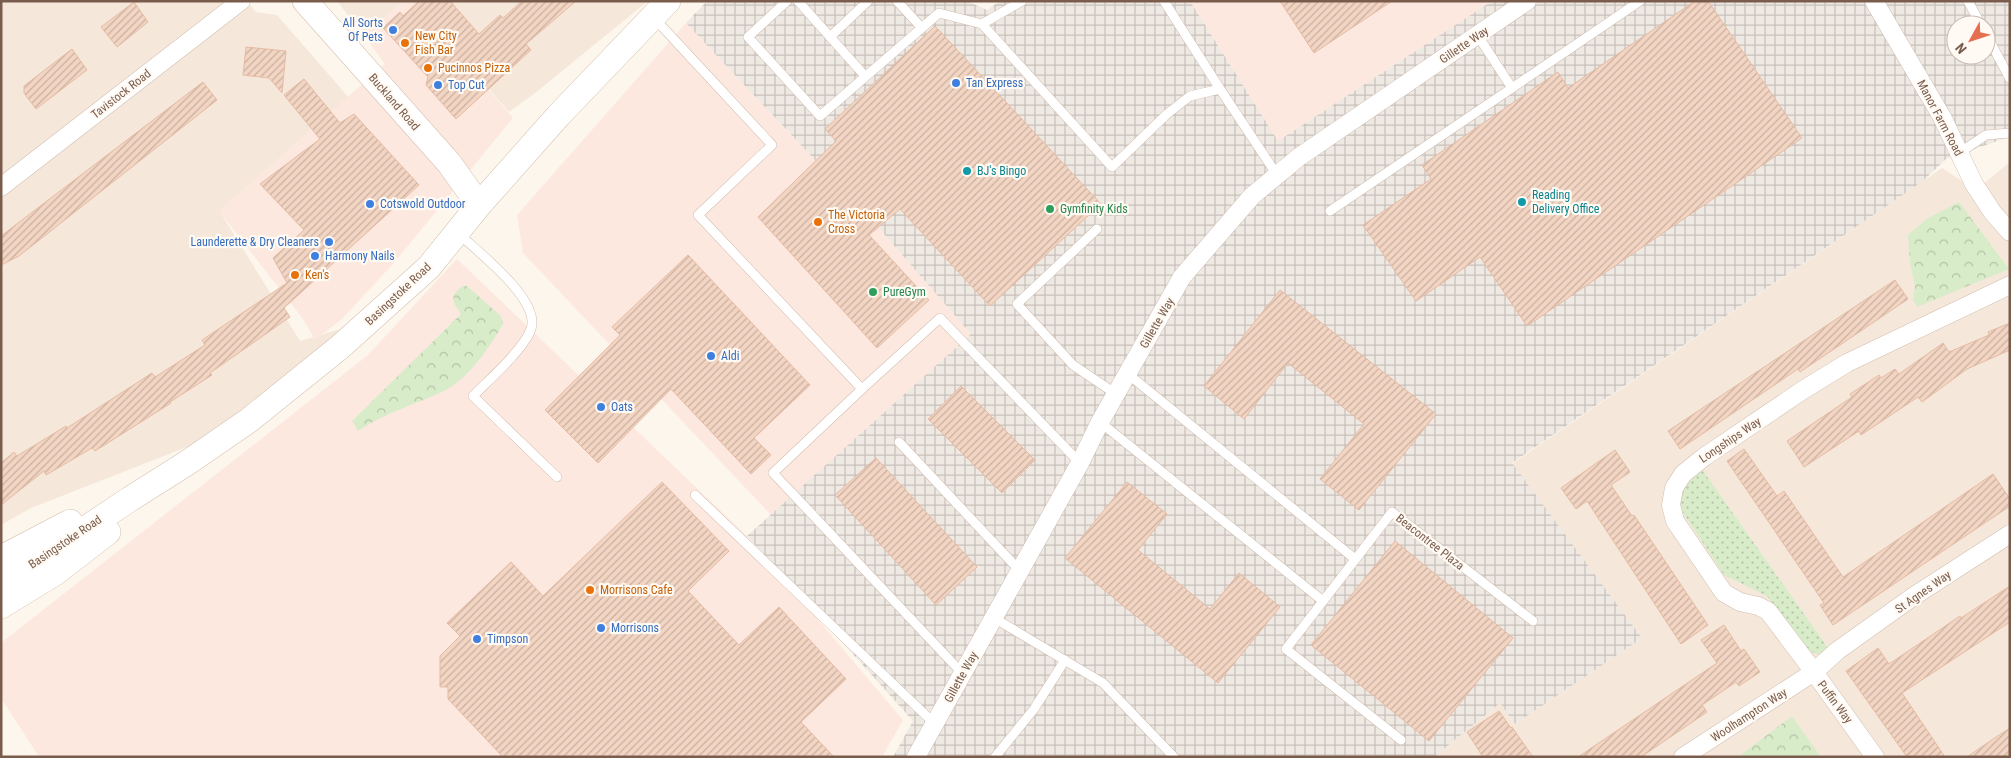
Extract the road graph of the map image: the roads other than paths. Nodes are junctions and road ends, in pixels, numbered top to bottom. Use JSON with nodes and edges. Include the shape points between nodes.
{"nodes":[{"id":1,"x":240,"y":1,"type":"edge"},
{"id":2,"x":305,"y":1,"type":"edge"},
{"id":3,"x":787,"y":1,"type":"edge"},
{"id":4,"x":798,"y":1,"type":"edge"},
{"id":5,"x":868,"y":1,"type":"edge"},
{"id":6,"x":897,"y":1,"type":"edge"},
{"id":7,"x":1022,"y":1,"type":"edge"},
{"id":8,"x":1164,"y":1,"type":"edge"},
{"id":9,"x":1527,"y":1,"type":"edge"},
{"id":10,"x":1640,"y":1,"type":"edge"},
{"id":11,"x":1874,"y":1,"type":"edge"},
{"id":12,"x":1968,"y":1,"type":"edge"},
{"id":13,"x":660,"y":9,"type":"edge"},
{"id":14,"x":1976,"y":15,"type":"edge"},
{"id":15,"x":982,"y":24,"type":"junction"},
{"id":16,"x":921,"y":27,"type":"junction"},
{"id":17,"x":1478,"y":36,"type":"junction"},
{"id":18,"x":830,"y":37,"type":"junction"},
{"id":19,"x":1996,"y":53,"type":"edge"},
{"id":20,"x":865,"y":76,"type":"junction"},
{"id":21,"x":2010,"y":79,"type":"edge"},
{"id":22,"x":1512,"y":88,"type":"junction"},
{"id":23,"x":1220,"y":90,"type":"junction"},
{"id":24,"x":2010,"y":133,"type":"edge"},
{"id":25,"x":1959,"y":153,"type":"junction"},
{"id":26,"x":1278,"y":175,"type":"junction"},
{"id":27,"x":1,"y":187,"type":"edge"},
{"id":28,"x":479,"y":205,"type":"junction"},
{"id":29,"x":1330,"y":212,"type":"dead end"},
{"id":30,"x":1097,"y":229,"type":"dead end"},
{"id":31,"x":457,"y":232,"type":"junction"},
{"id":32,"x":2010,"y":232,"type":"edge"},
{"id":33,"x":2010,"y":285,"type":"edge"},
{"id":34,"x":1128,"y":374,"type":"junction"},
{"id":35,"x":862,"y":389,"type":"junction"},
{"id":36,"x":1116,"y":394,"type":"junction"},
{"id":37,"x":1100,"y":422,"type":"junction"},
{"id":38,"x":899,"y":442,"type":"dead end"},
{"id":39,"x":1080,"y":463,"type":"junction"},
{"id":40,"x":557,"y":477,"type":"dead end"},
{"id":41,"x":695,"y":495,"type":"dead end"},
{"id":42,"x":130,"y":499,"type":"junction"},
{"id":43,"x":2010,"y":534,"type":"edge"},
{"id":44,"x":1,"y":558,"type":"edge"},
{"id":45,"x":1355,"y":559,"type":"junction"},
{"id":46,"x":1020,"y":571,"type":"junction"},
{"id":47,"x":1,"y":585,"type":"edge"},
{"id":48,"x":1323,"y":601,"type":"junction"},
{"id":49,"x":1,"y":606,"type":"edge"},
{"id":50,"x":994,"y":618,"type":"junction"},
{"id":51,"x":1533,"y":622,"type":"dead end"},
{"id":52,"x":1837,"y":651,"type":"joint"},
{"id":53,"x":1066,"y":660,"type":"junction"},
{"id":54,"x":1814,"y":672,"type":"junction"},
{"id":55,"x":963,"y":674,"type":"junction"},
{"id":56,"x":935,"y":724,"type":"junction"},
{"id":57,"x":1401,"y":740,"type":"dead end"},
{"id":58,"x":916,"y":757,"type":"edge"},
{"id":59,"x":995,"y":757,"type":"edge"},
{"id":60,"x":1174,"y":757,"type":"edge"},
{"id":61,"x":1683,"y":757,"type":"edge"},
{"id":62,"x":1875,"y":757,"type":"edge"}],
"edges":[{"from":1,"to":27,"type":"street","name":"Tavistock Road"},
{"from":2,"to":28,"type":"main road","name":"Buckland Road","via":[[448,163]]},
{"from":3,"to":20,"type":"lane","via":[[748,36],[820,116]]},
{"from":4,"to":18,"type":"lane"},
{"from":5,"to":18,"type":"lane"},
{"from":6,"to":16,"type":"lane"},
{"from":7,"to":15,"type":"lane"},
{"from":8,"to":23,"type":"lane"},
{"from":9,"to":17,"type":"street","name":"Gillette Way"},
{"from":10,"to":22,"type":"lane"},
{"from":11,"to":25,"type":"street","name":"Manor Farm Road","via":[[1942,117]]},
{"from":12,"to":14,"type":"lane"},
{"from":13,"to":28,"type":"main road","name":"Basingstoke Road"},
{"from":13,"to":35,"type":"lane","via":[[772,145],[698,215]]},
{"from":15,"to":16,"type":"lane","via":[[939,12]]},
{"from":15,"to":23,"type":"lane","via":[[1112,168],[1190,96]]},
{"from":16,"to":20,"type":"lane"},
{"from":17,"to":22,"type":"lane"},
{"from":17,"to":26,"type":"street","name":"Gillette Way","via":[[1299,157]]},
{"from":18,"to":20,"type":"lane"},
{"from":19,"to":21,"type":"lane"},
{"from":22,"to":29,"type":"lane"},
{"from":23,"to":26,"type":"lane"},
{"from":24,"to":25,"type":"lane","via":[[1986,135]]},
{"from":25,"to":32,"type":"street","name":"Manor Farm Road","via":[[1993,213]]},
{"from":26,"to":34,"type":"street","name":"Gillette Way","via":[[1252,196],[1182,277]]},
{"from":28,"to":31,"type":"main road","name":"Basingstoke Road"},
{"from":30,"to":36,"type":"lane","via":[[1017,304],[1073,365]]},
{"from":31,"to":40,"type":"lane","via":[[517,290],[532,320],[521,345],[473,396]]},
{"from":31,"to":42,"type":"main road","name":"Basingstoke Road","via":[[429,267],[340,347],[248,421]]},
{"from":33,"to":54,"type":"street","name":"Longships Way","via":[[1847,363],[1704,457],[1683,474],[1674,488],[1671,506],[1675,521],[1724,593],[1768,611]]},
{"from":34,"to":36,"type":"street","name":"Gillette Way"},
{"from":34,"to":45,"type":"lane"},
{"from":35,"to":39,"type":"lane","via":[[940,318]]},
{"from":35,"to":55,"type":"lane","via":[[773,473]]},
{"from":36,"to":37,"type":"street","name":"Gillette Way"},
{"from":37,"to":39,"type":"street","name":"Gillette Way"},
{"from":37,"to":48,"type":"lane"},
{"from":38,"to":46,"type":"lane"},
{"from":39,"to":46,"type":"street","name":"Gillette Way"},
{"from":41,"to":56,"type":"lane"},
{"from":42,"to":44,"type":"main road","name":"Basingstoke Road","via":[[102,504]]},
{"from":42,"to":47,"type":"main road","name":"Basingstoke Road"},
{"from":42,"to":49,"type":"main road","via":[[115,527],[54,573]]},
{"from":43,"to":52,"type":"street","name":"St Agnes Way"},
{"from":45,"to":48,"type":"lane","name":"Beacontree Plaza"},
{"from":45,"to":51,"type":"lane","name":"Beacontree Plaza","via":[[1392,512]]},
{"from":46,"to":50,"type":"street","name":"Gillette Way"},
{"from":48,"to":57,"type":"lane","name":"Beacontree Plaza","via":[[1286,650]]},
{"from":50,"to":53,"type":"lane"},
{"from":50,"to":55,"type":"street","name":"Gillette Way"},
{"from":52,"to":54,"type":"street","name":"Puffin Way"},
{"from":53,"to":59,"type":"lane","via":[[1034,708]]},
{"from":53,"to":60,"type":"lane","via":[[1103,683]]},
{"from":54,"to":61,"type":"street","name":"Woolhampton Way"},
{"from":54,"to":62,"type":"street","name":"Puffin Way"},
{"from":55,"to":56,"type":"street","name":"Gillette Way"},
{"from":56,"to":58,"type":"street","name":"Gillette Way"}]}
